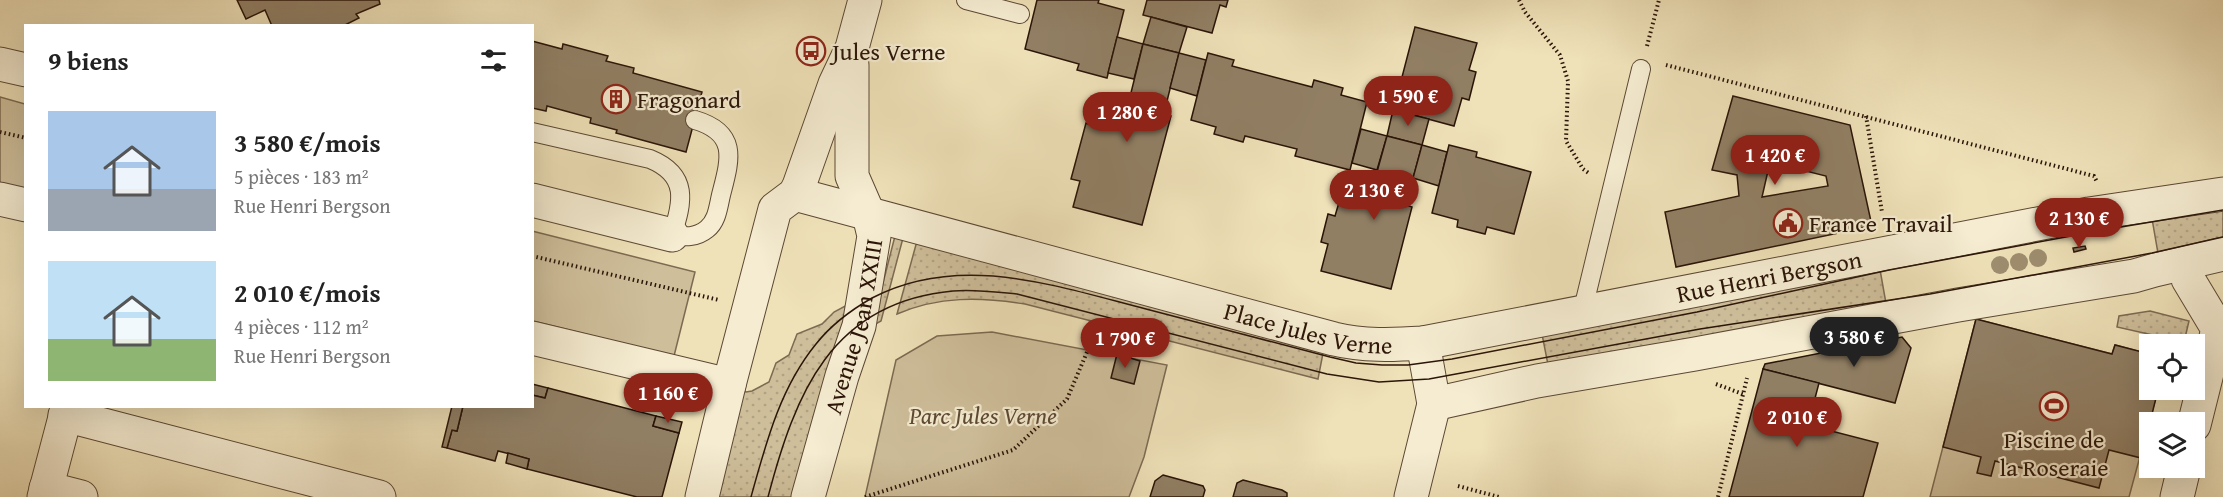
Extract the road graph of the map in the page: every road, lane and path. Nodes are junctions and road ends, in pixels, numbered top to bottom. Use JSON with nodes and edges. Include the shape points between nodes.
{"nodes":[{"id":1,"x":865,"y":0,"type":"edge"},
{"id":2,"x":966,"y":0,"type":"edge"},
{"id":3,"x":1519,"y":0,"type":"edge"},
{"id":4,"x":1659,"y":0,"type":"edge"},
{"id":5,"x":1020,"y":14,"type":"dead end"},
{"id":6,"x":852,"y":48,"type":"junction"},
{"id":7,"x":0,"y":64,"type":"edge"},
{"id":8,"x":1642,"y":64,"type":"junction"},
{"id":9,"x":24,"y":70,"type":"edge"},
{"id":10,"x":1866,"y":116,"type":"junction"},
{"id":11,"x":694,"y":120,"type":"dead end"},
{"id":12,"x":0,"y":132,"type":"edge"},
{"id":13,"x":534,"y":132,"type":"edge"},
{"id":14,"x":24,"y":138,"type":"edge"},
{"id":15,"x":1611,"y":187,"type":"junction"},
{"id":16,"x":2101,"y":190,"type":"dead end"},
{"id":17,"x":795,"y":194,"type":"junction"},
{"id":18,"x":2223,"y":194,"type":"edge"},
{"id":19,"x":0,"y":199,"type":"edge"},
{"id":20,"x":534,"y":201,"type":"edge"},
{"id":21,"x":24,"y":205,"type":"edge"},
{"id":22,"x":1882,"y":212,"type":"dead end"},
{"id":23,"x":869,"y":214,"type":"junction"},
{"id":24,"x":672,"y":236,"type":"junction"},
{"id":25,"x":2223,"y":254,"type":"edge"},
{"id":26,"x":534,"y":256,"type":"edge"},
{"id":27,"x":2188,"y":279,"type":"dead end"},
{"id":28,"x":749,"y":307,"type":"junction"},
{"id":29,"x":1581,"y":313,"type":"junction"},
{"id":30,"x":1096,"y":331,"type":"dead end"},
{"id":31,"x":534,"y":338,"type":"edge"},
{"id":32,"x":1423,"y":344,"type":"junction"},
{"id":33,"x":1748,"y":373,"type":"dead end"},
{"id":34,"x":729,"y":385,"type":"junction"},
{"id":35,"x":1434,"y":404,"type":"junction"},
{"id":36,"x":67,"y":411,"type":"edge"},
{"id":37,"x":2197,"y":412,"type":"edge"},
{"id":38,"x":2182,"y":478,"type":"edge"},
{"id":39,"x":1458,"y":486,"type":"dead end"},
{"id":40,"x":45,"y":492,"type":"edge"},
{"id":41,"x":81,"y":497,"type":"edge"},
{"id":42,"x":380,"y":497,"type":"edge"},
{"id":43,"x":702,"y":497,"type":"edge"},
{"id":44,"x":808,"y":497,"type":"edge"},
{"id":45,"x":865,"y":497,"type":"edge"},
{"id":46,"x":1411,"y":497,"type":"edge"},
{"id":47,"x":1499,"y":497,"type":"edge"},
{"id":48,"x":1718,"y":497,"type":"edge"},
{"id":49,"x":2177,"y":497,"type":"edge"}],
"edges":[{"from":1,"to":6,"type":"street","name":"Avenue Jean XXIII"},
{"from":2,"to":5,"type":"lane"},
{"from":3,"to":15,"type":"path","via":[[1560,55],[1568,81],[1566,141],[1583,169]]},
{"from":4,"to":8,"type":"path"},
{"from":6,"to":17,"type":"street","name":"Avenue Jean XXIII"},
{"from":6,"to":23,"type":"street","name":"Avenue Jean XXIII","via":[[852,176]]},
{"from":7,"to":9,"type":"street"},
{"from":8,"to":10,"type":"path"},
{"from":8,"to":15,"type":"lane"},
{"from":10,"to":16,"type":"path","via":[[2094,176]]},
{"from":10,"to":22,"type":"path"},
{"from":11,"to":24,"type":"lane","via":[[713,128],[722,137],[730,160],[715,220],[697,236]]},
{"from":12,"to":14,"type":"path"},
{"from":13,"to":24,"type":"lane","via":[[662,164],[678,183],[681,195]]},
{"from":15,"to":29,"type":"lane"},
{"from":17,"to":23,"type":"street","name":"Place Jules Verne"},
{"from":17,"to":28,"type":"street","name":"Avenue Jean XXIII","via":[[775,209]]},
{"from":18,"to":29,"type":"street","name":"Rue Henri Bergson","via":[[2089,214]]},
{"from":19,"to":21,"type":"street"},
{"from":20,"to":24,"type":"street"},
{"from":23,"to":32,"type":"street","name":"Place Jules Verne","via":[[1355,344]]},
{"from":23,"to":44,"type":"street","name":"Avenue Jean XXIII","via":[[874,236],[859,326]]},
{"from":25,"to":35,"type":"street","via":[[2134,276],[1537,381]]},
{"from":26,"to":28,"type":"path"},
{"from":27,"to":37,"type":"street","via":[[2218,329]]},
{"from":28,"to":34,"type":"street","name":"Avenue Jean XXIII"},
{"from":29,"to":32,"type":"street","name":"Rue Henri Bergson"},
{"from":30,"to":45,"type":"path","via":[[1067,399],[1013,450]]},
{"from":31,"to":34,"type":"street"},
{"from":32,"to":35,"type":"street","name":"Place Jules Verne"},
{"from":33,"to":48,"type":"path"},
{"from":34,"to":43,"type":"street","name":"Avenue Jean XXIII"},
{"from":35,"to":46,"type":"street","name":"Place Jules Verne"},
{"from":36,"to":40,"type":"street"},
{"from":36,"to":42,"type":"street"},
{"from":38,"to":49,"type":"street"},
{"from":39,"to":47,"type":"path"},
{"from":40,"to":41,"type":"street"}]}
